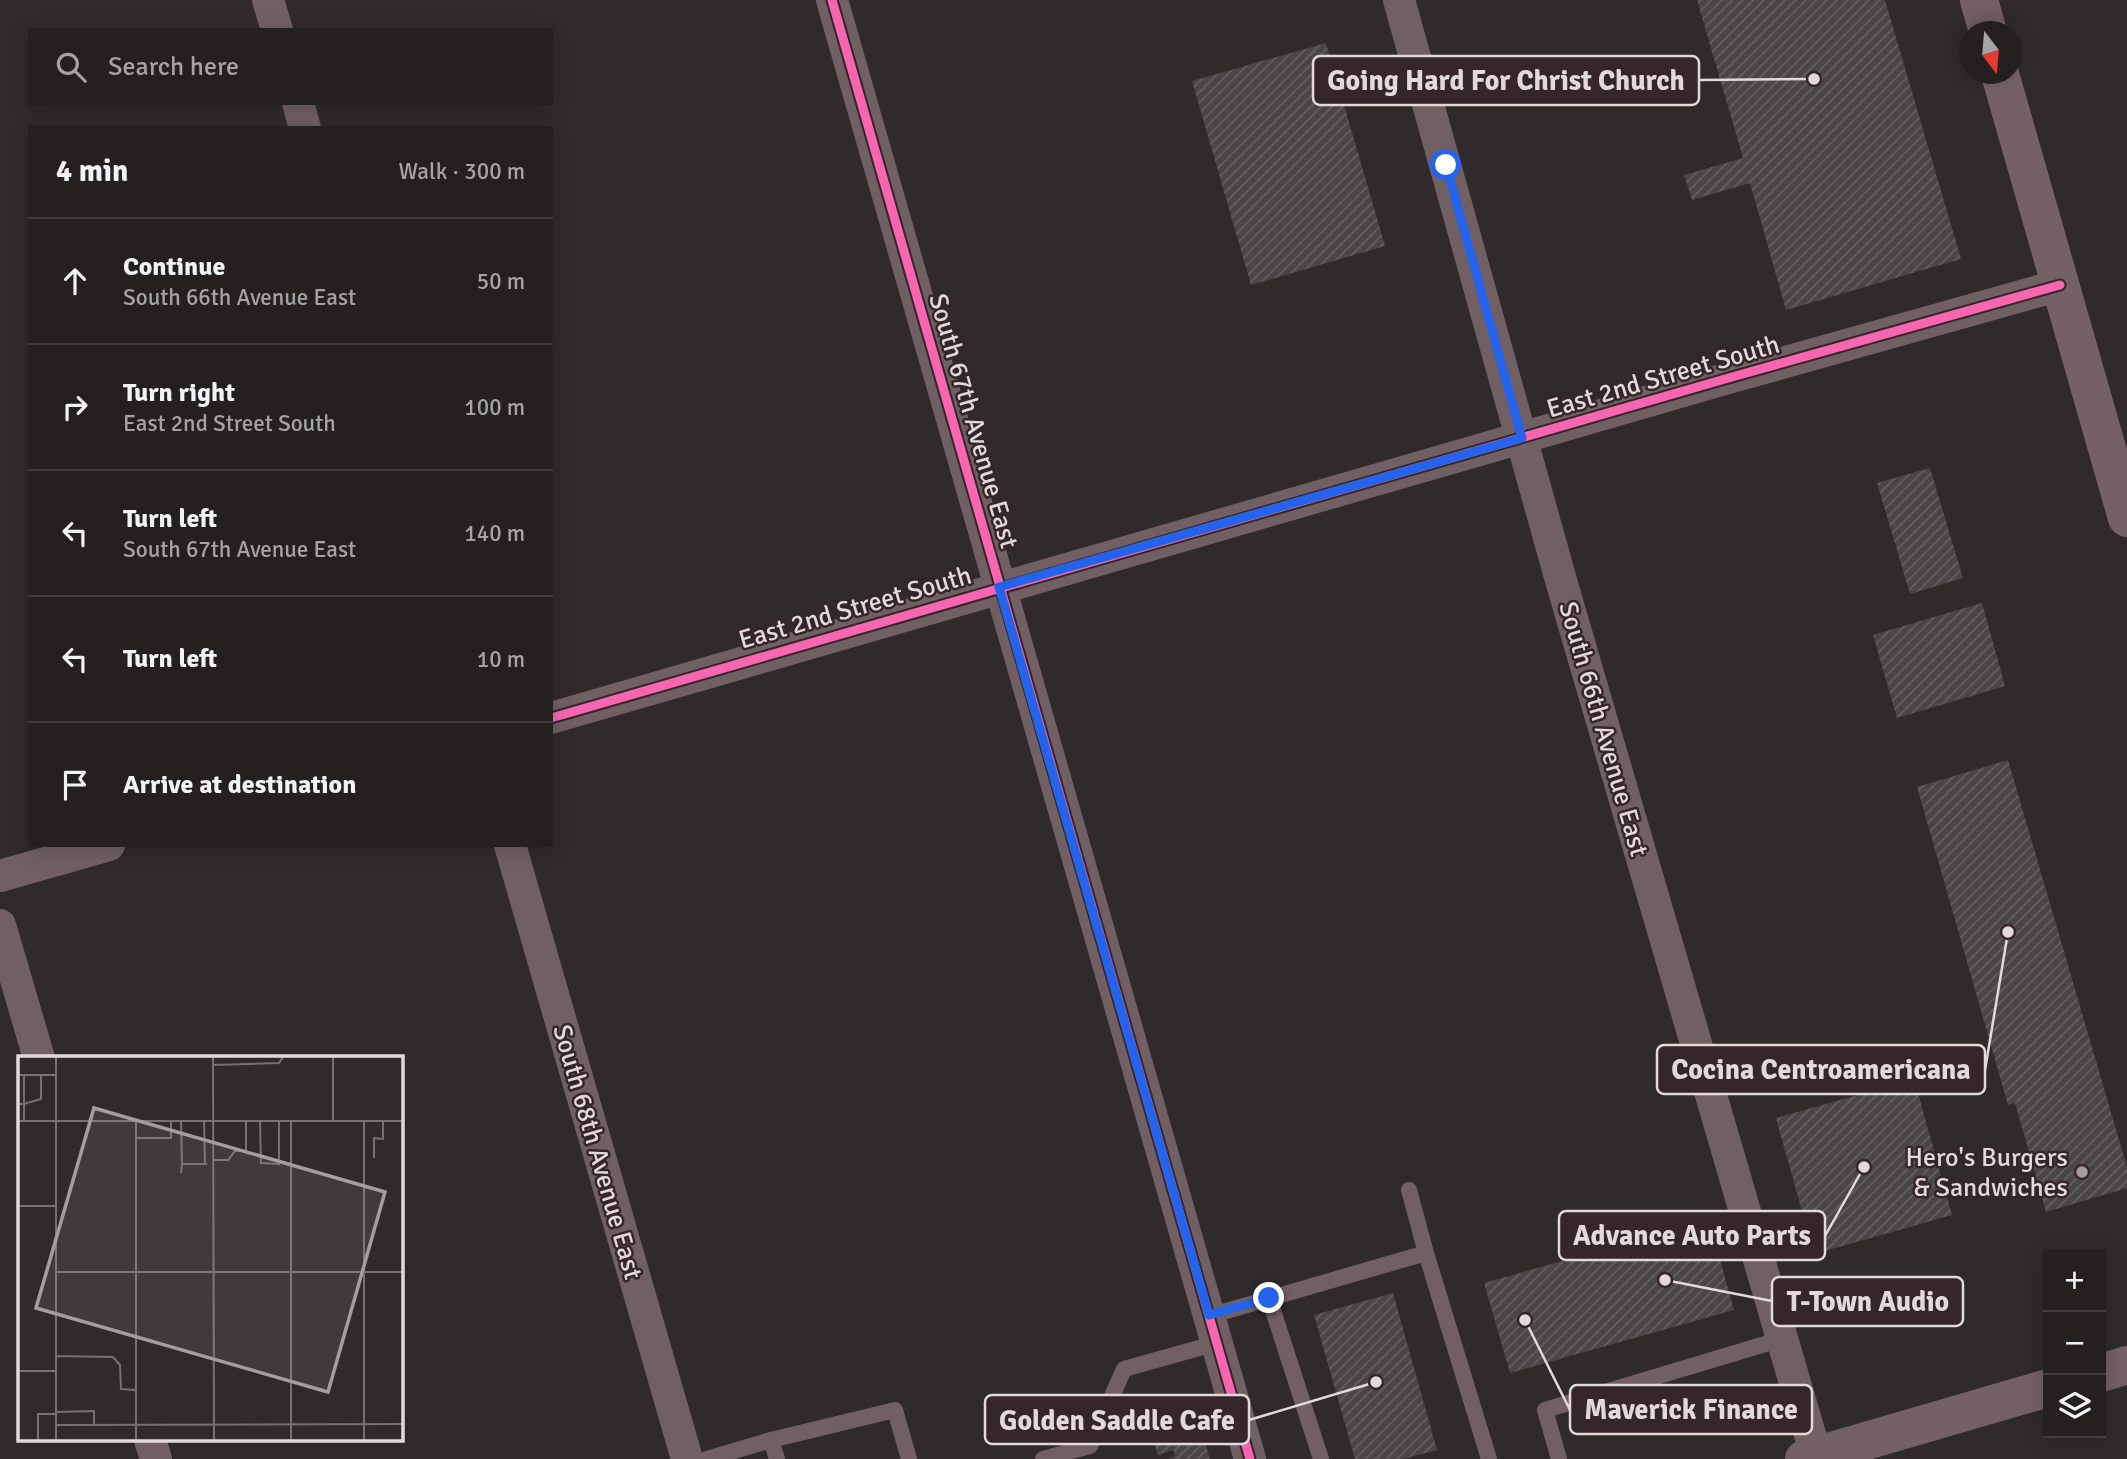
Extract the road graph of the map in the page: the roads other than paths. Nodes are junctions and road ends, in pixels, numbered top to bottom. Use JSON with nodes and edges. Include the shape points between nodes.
{"nodes":[{"id":1,"x":268,"y":0,"type":"edge"},
{"id":2,"x":832,"y":0,"type":"edge"},
{"id":3,"x":1399,"y":0,"type":"edge"},
{"id":4,"x":1979,"y":0,"type":"edge"},
{"id":5,"x":1985,"y":21,"type":"edge"},
{"id":6,"x":276,"y":28,"type":"edge"},
{"id":7,"x":2003,"y":84,"type":"edge"},
{"id":8,"x":299,"y":105,"type":"edge"},
{"id":9,"x":304,"y":126,"type":"edge"},
{"id":10,"x":2060,"y":285,"type":"junction"},
{"id":11,"x":1522,"y":438,"type":"junction"},
{"id":12,"x":2127,"y":518,"type":"edge"},
{"id":13,"x":999,"y":587,"type":"junction"},
{"id":14,"x":553,"y":717,"type":"edge"},
{"id":15,"x":102,"y":847,"type":"edge"},
{"id":16,"x":511,"y":847,"type":"edge"},
{"id":17,"x":0,"y":876,"type":"edge"},
{"id":18,"x":0,"y":925,"type":"edge"},
{"id":19,"x":38,"y":1056,"type":"edge"},
{"id":20,"x":1409,"y":1190,"type":"dead end"},
{"id":21,"x":1426,"y":1253,"type":"junction"},
{"id":22,"x":1269,"y":1298,"type":"junction"},
{"id":23,"x":1213,"y":1329,"type":"junction"},
{"id":24,"x":1782,"y":1339,"type":"junction"},
{"id":25,"x":2127,"y":1365,"type":"edge"},
{"id":26,"x":2106,"y":1371,"type":"edge"},
{"id":27,"x":2043,"y":1389,"type":"edge"},
{"id":28,"x":771,"y":1440,"type":"junction"},
{"id":29,"x":151,"y":1442,"type":"edge"},
{"id":30,"x":1810,"y":1457,"type":"edge"},
{"id":31,"x":156,"y":1459,"type":"edge"},
{"id":32,"x":687,"y":1459,"type":"edge"},
{"id":33,"x":707,"y":1459,"type":"edge"},
{"id":34,"x":777,"y":1459,"type":"edge"},
{"id":35,"x":909,"y":1459,"type":"edge"},
{"id":36,"x":1043,"y":1459,"type":"edge"},
{"id":37,"x":1250,"y":1459,"type":"edge"},
{"id":38,"x":1321,"y":1459,"type":"edge"},
{"id":39,"x":1489,"y":1459,"type":"edge"},
{"id":40,"x":1559,"y":1459,"type":"edge"}],
"edges":[{"from":1,"to":6,"type":"street"},
{"from":2,"to":13,"type":"street","name":"South 67th Avenue East"},
{"from":3,"to":11,"type":"street","name":"South 66th Avenue East"},
{"from":4,"to":5,"type":"main road"},
{"from":7,"to":10,"type":"main road"},
{"from":8,"to":9,"type":"street"},
{"from":10,"to":11,"type":"street","name":"East 2nd Street South"},
{"from":10,"to":12,"type":"main road"},
{"from":11,"to":13,"type":"street","name":"East 2nd Street South"},
{"from":11,"to":24,"type":"street","name":"South 66th Avenue East"},
{"from":13,"to":14,"type":"street","name":"East 2nd Street South"},
{"from":13,"to":23,"type":"street","name":"South 67th Avenue East"},
{"from":15,"to":17,"type":"street"},
{"from":16,"to":32,"type":"street","name":"South 68th Avenue East"},
{"from":18,"to":19,"type":"street"},
{"from":20,"to":21,"type":"lane"},
{"from":21,"to":22,"type":"lane"},
{"from":21,"to":39,"type":"lane"},
{"from":22,"to":23,"type":"lane"},
{"from":22,"to":38,"type":"lane"},
{"from":23,"to":36,"type":"lane","via":[[1124,1369],[1090,1446]]},
{"from":23,"to":37,"type":"street","name":"South 67th Avenue East"},
{"from":24,"to":30,"type":"street","name":"South 66th Avenue East"},
{"from":24,"to":40,"type":"lane","via":[[1545,1410]]},
{"from":25,"to":26,"type":"main road"},
{"from":27,"to":30,"type":"main road"},
{"from":28,"to":33,"type":"lane"},
{"from":28,"to":34,"type":"lane"},
{"from":28,"to":35,"type":"lane","via":[[895,1410]]},
{"from":29,"to":31,"type":"street"}]}
